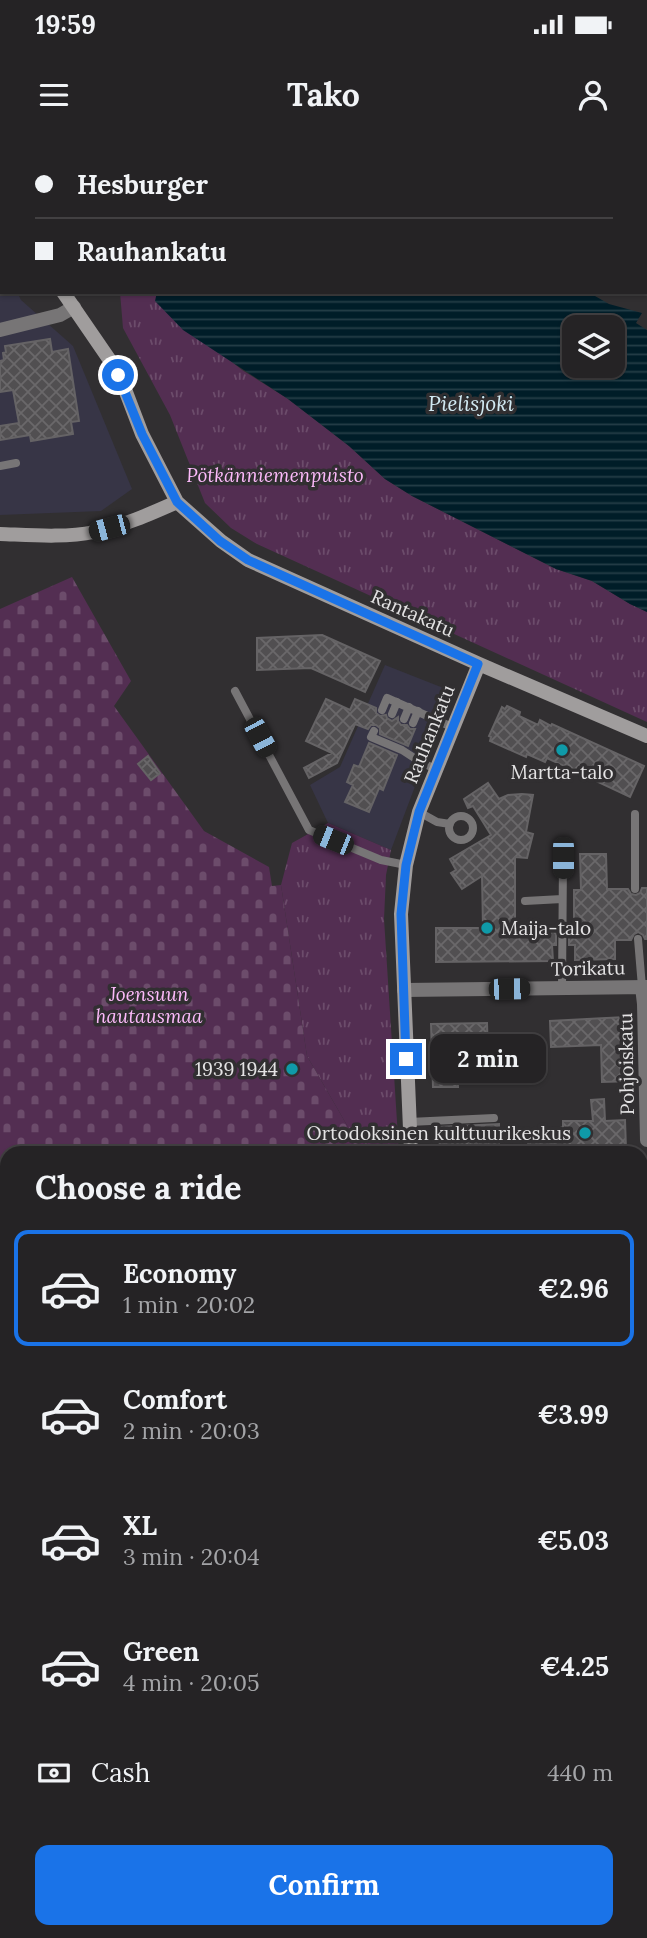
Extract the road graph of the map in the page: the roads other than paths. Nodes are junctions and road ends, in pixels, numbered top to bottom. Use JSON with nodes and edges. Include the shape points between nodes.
{"nodes":[{"id":1,"x":64,"y":294,"type":"edge"},
{"id":2,"x":74,"y":307,"type":"junction"},
{"id":3,"x":0,"y":330,"type":"edge"},
{"id":4,"x":16,"y":463,"type":"dead end"},
{"id":5,"x":0,"y":466,"type":"edge"},
{"id":6,"x":177,"y":502,"type":"junction"},
{"id":7,"x":0,"y":534,"type":"edge"},
{"id":8,"x":478,"y":664,"type":"junction"},
{"id":9,"x":235,"y":691,"type":"dead end"},
{"id":10,"x":397,"y":702,"type":"junction"},
{"id":11,"x":409,"y":707,"type":"junction"},
{"id":12,"x":382,"y":710,"type":"dead end"},
{"id":13,"x":418,"y":711,"type":"junction"},
{"id":14,"x":392,"y":714,"type":"dead end"},
{"id":15,"x":404,"y":719,"type":"dead end"},
{"id":16,"x":413,"y":723,"type":"dead end"},
{"id":17,"x":452,"y":727,"type":"junction"},
{"id":18,"x":362,"y":733,"type":"dead end"},
{"id":19,"x":647,"y":736,"type":"edge"},
{"id":20,"x":435,"y":769,"type":"junction"},
{"id":21,"x":419,"y":812,"type":"junction"},
{"id":22,"x":635,"y":814,"type":"dead end"},
{"id":23,"x":450,"y":824,"type":"dead end"},
{"id":24,"x":563,"y":858,"type":"dead end"},
{"id":25,"x":406,"y":865,"type":"junction"},
{"id":26,"x":635,"y":889,"type":"dead end"},
{"id":27,"x":562,"y":899,"type":"junction"},
{"id":28,"x":525,"y":901,"type":"dead end"},
{"id":29,"x":638,"y":939,"type":"dead end"},
{"id":30,"x":645,"y":987,"type":"edge"},
{"id":31,"x":562,"y":988,"type":"junction"},
{"id":32,"x":404,"y":990,"type":"junction"},
{"id":33,"x":495,"y":1118,"type":"dead end"},
{"id":34,"x":409,"y":1122,"type":"junction"},
{"id":35,"x":647,"y":1140,"type":"edge"},
{"id":36,"x":411,"y":1146,"type":"edge"}],
"edges":[{"from":1,"to":2,"type":"main road"},
{"from":2,"to":3,"type":"street"},
{"from":2,"to":6,"type":"main road","via":[[109,359]]},
{"from":4,"to":5,"type":"lane"},
{"from":6,"to":7,"type":"main road","via":[[92,533]]},
{"from":6,"to":8,"type":"main road","name":"Rantakatu","via":[[248,560]]},
{"from":8,"to":17,"type":"main road","name":"Rauhankatu"},
{"from":8,"to":19,"type":"main road","name":"Rantakatu"},
{"from":9,"to":25,"type":"lane","via":[[309,830],[381,860]]},
{"from":10,"to":11,"type":"lane"},
{"from":10,"to":12,"type":"lane","via":[[387,698]]},
{"from":10,"to":14,"type":"lane"},
{"from":11,"to":13,"type":"lane"},
{"from":11,"to":15,"type":"lane"},
{"from":13,"to":16,"type":"lane"},
{"from":13,"to":17,"type":"lane"},
{"from":17,"to":20,"type":"main road","name":"Rauhankatu"},
{"from":18,"to":20,"type":"lane","via":[[403,747]]},
{"from":20,"to":21,"type":"main road","name":"Rauhankatu"},
{"from":21,"to":23,"type":"lane"},
{"from":21,"to":25,"type":"main road","name":"Rauhankatu"},
{"from":22,"to":26,"type":"lane"},
{"from":24,"to":27,"type":"lane"},
{"from":25,"to":32,"type":"main road","name":"Rauhankatu","via":[[401,914]]},
{"from":27,"to":28,"type":"lane"},
{"from":27,"to":31,"type":"lane"},
{"from":29,"to":30,"type":"lane"},
{"from":30,"to":31,"type":"street","name":"Torikatu"},
{"from":30,"to":35,"type":"street","name":"Pohjoiskatu"},
{"from":31,"to":32,"type":"street","name":"Torikatu"},
{"from":32,"to":34,"type":"main road","name":"Rauhankatu"},
{"from":33,"to":34,"type":"lane"},
{"from":34,"to":36,"type":"main road","name":"Rauhankatu"}]}
